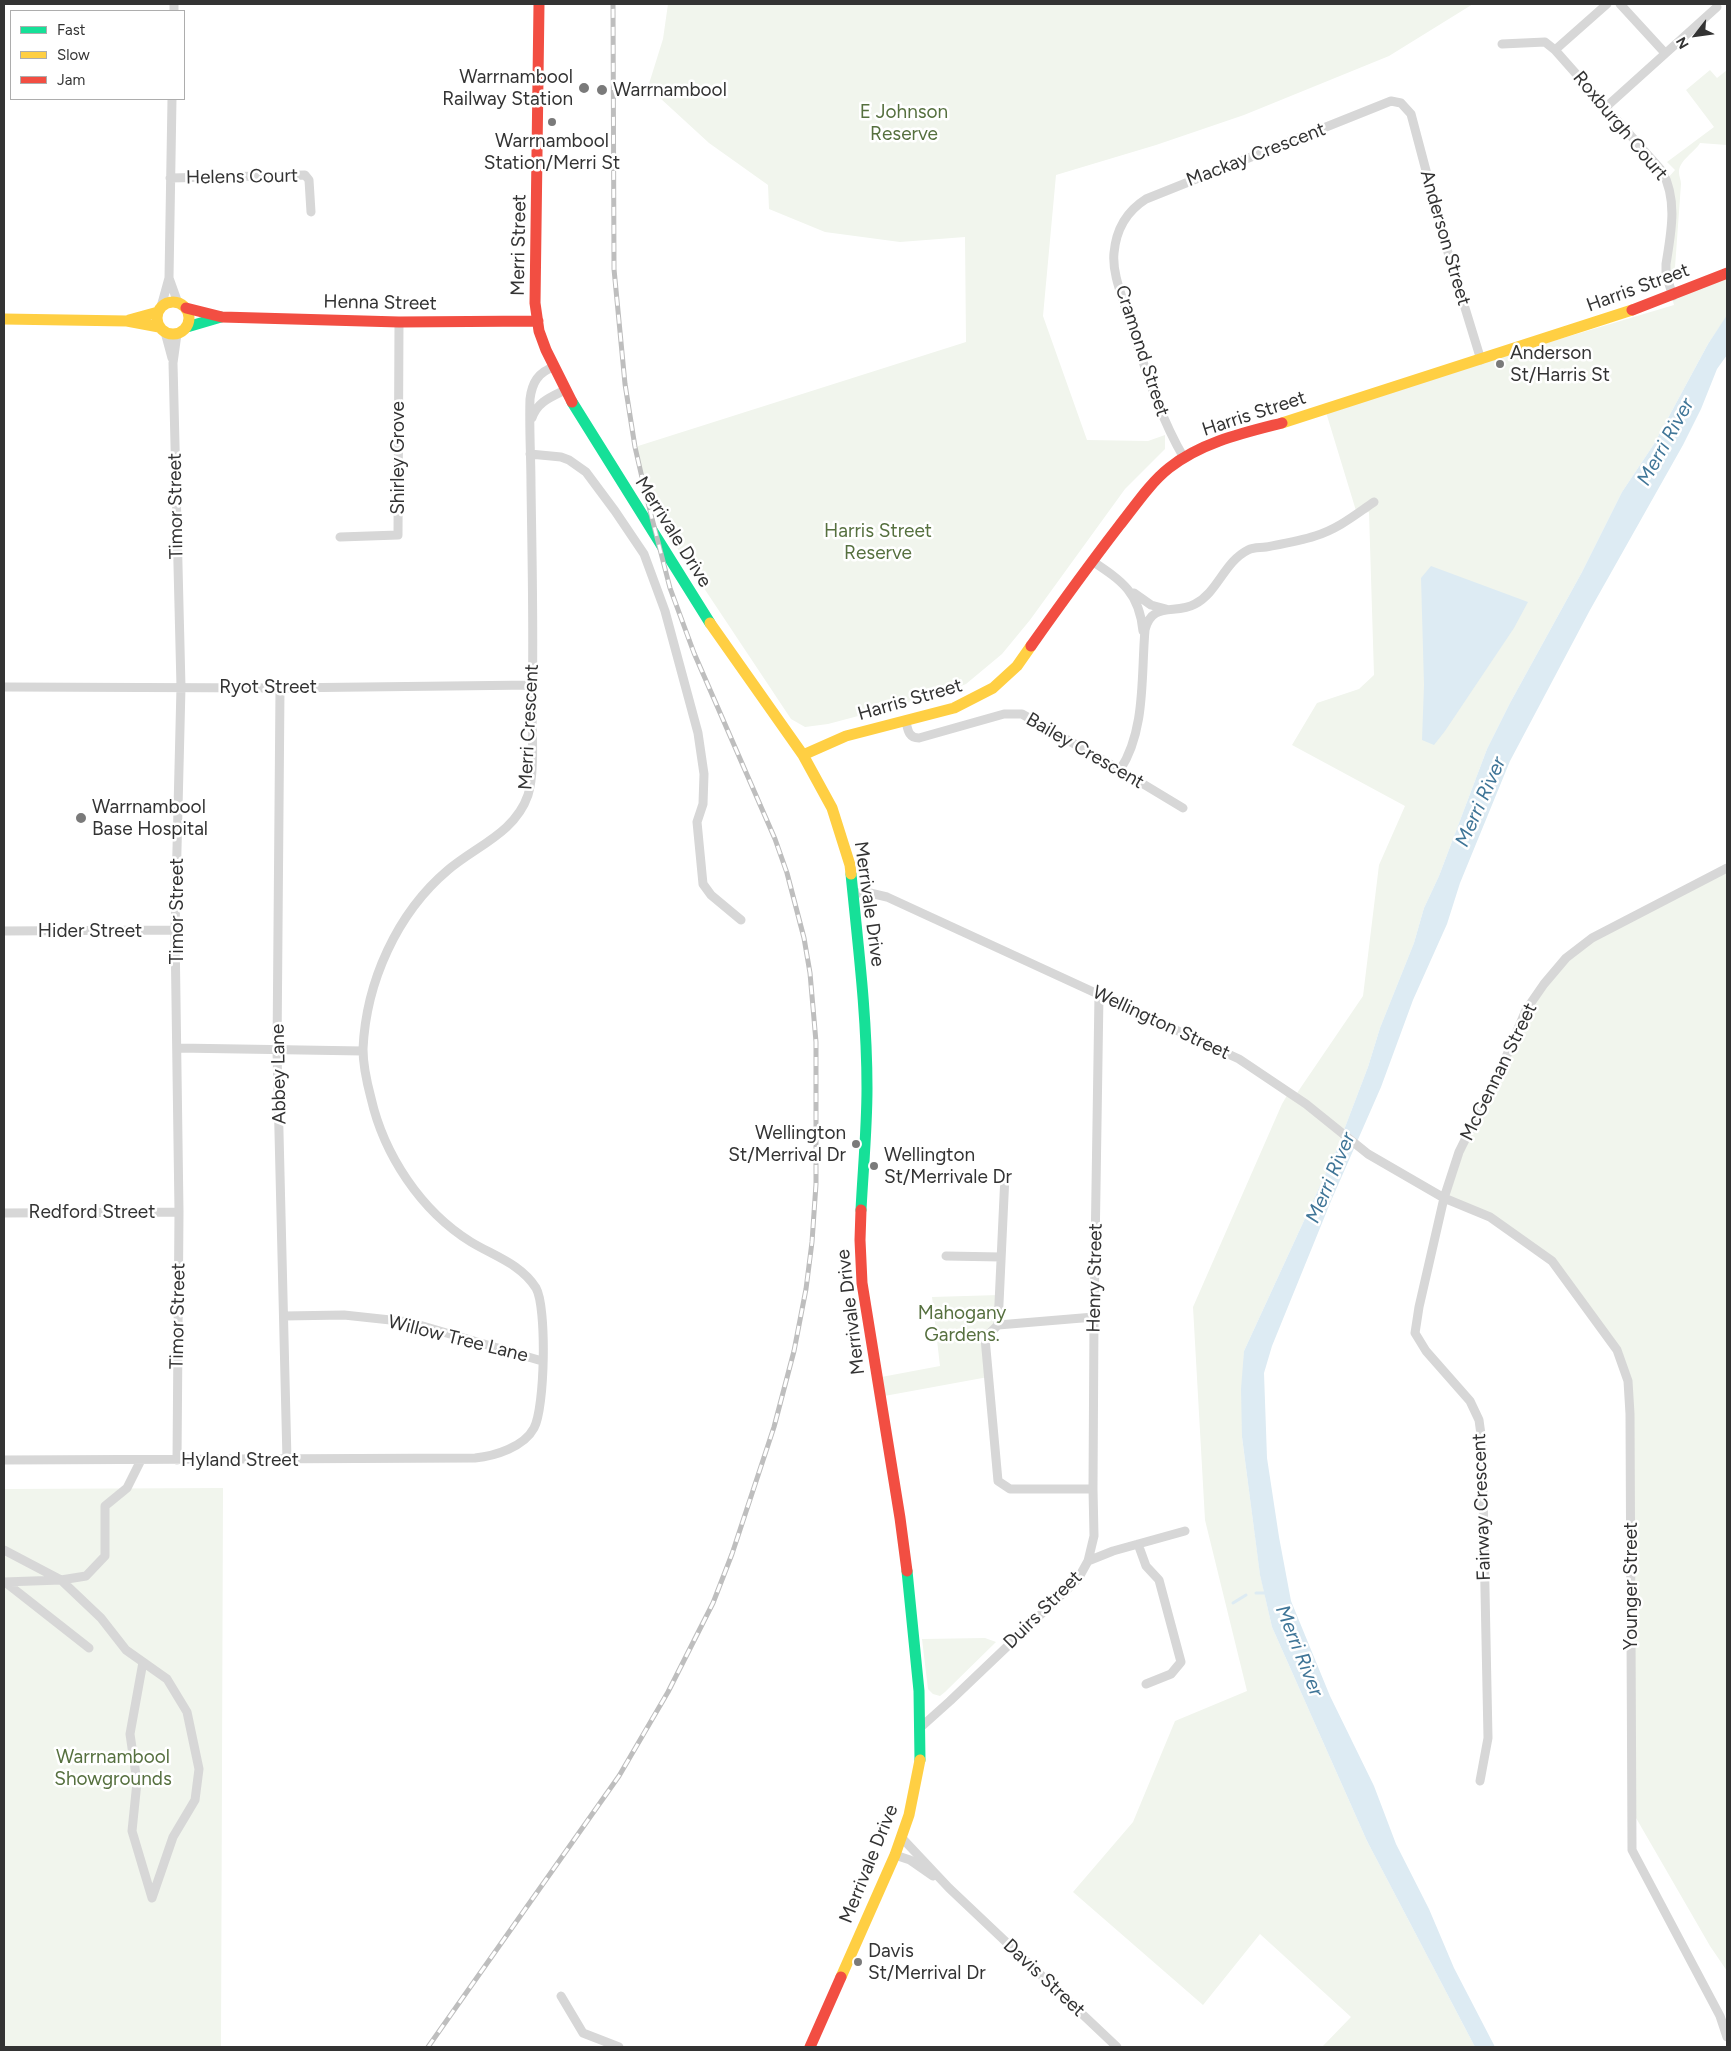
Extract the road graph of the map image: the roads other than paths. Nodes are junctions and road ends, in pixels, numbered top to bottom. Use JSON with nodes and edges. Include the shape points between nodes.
{"nodes":[{"id":1,"x":539,"y":4,"type":"edge"},
{"id":2,"x":1607,"y":4,"type":"edge"},
{"id":3,"x":1620,"y":4,"type":"edge"},
{"id":4,"x":1716,"y":6,"type":"dead end"},
{"id":5,"x":1502,"y":44,"type":"dead end"},
{"id":6,"x":1555,"y":50,"type":"junction"},
{"id":7,"x":1665,"y":53,"type":"junction"},
{"id":8,"x":172,"y":100,"type":"edge"},
{"id":9,"x":1606,"y":107,"type":"junction"},
{"id":10,"x":1411,"y":114,"type":"joint"},
{"id":11,"x":170,"y":178,"type":"junction"},
{"id":12,"x":311,"y":212,"type":"dead end"},
{"id":13,"x":1116,"y":239,"type":"joint"},
{"id":14,"x":1725,"y":274,"type":"edge"},
{"id":15,"x":169,"y":278,"type":"junction"},
{"id":16,"x":1673,"y":296,"type":"junction"},
{"id":17,"x":182,"y":306,"type":"junction"},
{"id":18,"x":160,"y":310,"type":"junction"},
{"id":19,"x":222,"y":317,"type":"junction"},
{"id":20,"x":4,"y":319,"type":"edge"},
{"id":21,"x":128,"y":321,"type":"junction"},
{"id":22,"x":538,"y":321,"type":"junction"},
{"id":23,"x":399,"y":322,"type":"junction"},
{"id":24,"x":187,"y":327,"type":"junction"},
{"id":25,"x":162,"y":329,"type":"junction"},
{"id":26,"x":177,"y":334,"type":"junction"},
{"id":27,"x":1481,"y":360,"type":"junction"},
{"id":28,"x":173,"y":363,"type":"junction"},
{"id":29,"x":554,"y":366,"type":"junction"},
{"id":30,"x":565,"y":390,"type":"junction"},
{"id":31,"x":531,"y":425,"type":"junction"},
{"id":32,"x":530,"y":454,"type":"junction"},
{"id":33,"x":1184,"y":458,"type":"junction"},
{"id":34,"x":1374,"y":502,"type":"dead end"},
{"id":35,"x":340,"y":537,"type":"dead end"},
{"id":36,"x":1092,"y":561,"type":"junction"},
{"id":37,"x":1121,"y":580,"type":"junction"},
{"id":38,"x":1169,"y":609,"type":"junction"},
{"id":39,"x":1144,"y":640,"type":"junction"},
{"id":40,"x":533,"y":685,"type":"junction"},
{"id":41,"x":4,"y":686,"type":"edge"},
{"id":42,"x":181,"y":687,"type":"junction"},
{"id":43,"x":280,"y":688,"type":"junction"},
{"id":44,"x":906,"y":722,"type":"junction"},
{"id":45,"x":803,"y":755,"type":"junction"},
{"id":46,"x":1120,"y":770,"type":"junction"},
{"id":47,"x":1183,"y":808,"type":"dead end"},
{"id":48,"x":1727,"y":868,"type":"edge"},
{"id":49,"x":854,"y":893,"type":"junction"},
{"id":50,"x":741,"y":920,"type":"dead end"},
{"id":51,"x":4,"y":930,"type":"edge"},
{"id":52,"x":176,"y":930,"type":"junction"},
{"id":53,"x":1099,"y":994,"type":"junction"},
{"id":54,"x":178,"y":1048,"type":"junction"},
{"id":55,"x":277,"y":1051,"type":"junction"},
{"id":56,"x":363,"y":1051,"type":"junction"},
{"id":57,"x":1005,"y":1175,"type":"dead end"},
{"id":58,"x":1444,"y":1198,"type":"junction"},
{"id":59,"x":179,"y":1212,"type":"junction"},
{"id":60,"x":4,"y":1213,"type":"edge"},
{"id":61,"x":946,"y":1256,"type":"dead end"},
{"id":62,"x":1001,"y":1257,"type":"junction"},
{"id":63,"x":284,"y":1316,"type":"junction"},
{"id":64,"x":1094,"y":1317,"type":"junction"},
{"id":65,"x":998,"y":1325,"type":"junction"},
{"id":66,"x":542,"y":1361,"type":"junction"},
{"id":67,"x":476,"y":1458,"type":"joint"},
{"id":68,"x":4,"y":1460,"type":"edge"},
{"id":69,"x":141,"y":1460,"type":"junction"},
{"id":70,"x":177,"y":1460,"type":"junction"},
{"id":71,"x":288,"y":1460,"type":"junction"},
{"id":72,"x":1093,"y":1489,"type":"junction"},
{"id":73,"x":1185,"y":1531,"type":"dead end"},
{"id":74,"x":1138,"y":1544,"type":"junction"},
{"id":75,"x":4,"y":1550,"type":"edge"},
{"id":76,"x":1088,"y":1561,"type":"junction"},
{"id":77,"x":61,"y":1580,"type":"junction"},
{"id":78,"x":4,"y":1582,"type":"edge"},
{"id":79,"x":88,"y":1648,"type":"dead end"},
{"id":80,"x":143,"y":1662,"type":"junction"},
{"id":81,"x":1146,"y":1684,"type":"dead end"},
{"id":82,"x":920,"y":1727,"type":"junction"},
{"id":83,"x":1480,"y":1780,"type":"dead end"},
{"id":84,"x":902,"y":1837,"type":"junction"},
{"id":85,"x":895,"y":1855,"type":"junction"},
{"id":86,"x":949,"y":1888,"type":"junction"},
{"id":87,"x":561,"y":1996,"type":"dead end"},
{"id":88,"x":1727,"y":2037,"type":"edge"},
{"id":89,"x":618,"y":2047,"type":"edge"},
{"id":90,"x":810,"y":2047,"type":"edge"},
{"id":91,"x":1118,"y":2047,"type":"edge"}],
"edges":[{"from":1,"to":22,"type":"street","name":"Merri Street","via":[[535,276]]},
{"from":2,"to":6,"type":"street"},
{"from":3,"to":7,"type":"street"},
{"from":4,"to":7,"type":"street"},
{"from":5,"to":6,"type":"street","via":[[1545,42]]},
{"from":6,"to":9,"type":"street","name":"Roxburgh Court"},
{"from":7,"to":9,"type":"street"},
{"from":8,"to":11,"type":"street"},
{"from":9,"to":16,"type":"street","name":"Roxburgh Court","via":[[1662,171],[1670,186],[1672,199],[1666,275]]},
{"from":10,"to":13,"type":"street","name":"Mackay Crescent","via":[[1400,103],[1391,101],[1146,199],[1127,216]]},
{"from":10,"to":27,"type":"street","name":"Anderson Street"},
{"from":11,"to":12,"type":"street","name":"Helens Court","via":[[305,175],[309,180]]},
{"from":11,"to":15,"type":"street"},
{"from":13,"to":33,"type":"street","name":"Cramond Street","via":[[1115,266],[1122,294],[1162,415]]},
{"from":14,"to":16,"type":"street","name":"Harris Street"},
{"from":15,"to":17,"type":"street"},
{"from":15,"to":18,"type":"street"},
{"from":16,"to":27,"type":"street","name":"Harris Street"},
{"from":17,"to":18,"type":"street","via":[[169,302]]},
{"from":17,"to":19,"type":"street","name":"Henna Street"},
{"from":17,"to":24,"type":"street","via":[[189,316]]},
{"from":18,"to":21,"type":"street"},
{"from":18,"to":25,"type":"street","via":[[157,317]]},
{"from":19,"to":23,"type":"street","name":"Henna Street"},
{"from":19,"to":24,"type":"street","name":"Henna Street"},
{"from":20,"to":21,"type":"street"},
{"from":21,"to":25,"type":"street"},
{"from":22,"to":23,"type":"street","name":"Henna Street"},
{"from":22,"to":29,"type":"street","name":"Merri Street"},
{"from":23,"to":35,"type":"street","name":"Shirley Grove","via":[[398,535]]},
{"from":24,"to":26,"type":"street"},
{"from":25,"to":26,"type":"street"},
{"from":25,"to":28,"type":"street","name":"Timor Street"},
{"from":26,"to":28,"type":"street","name":"Timor Street"},
{"from":27,"to":33,"type":"street","name":"Harris Street","via":[[1229,437]]},
{"from":28,"to":42,"type":"street","name":"Timor Street"},
{"from":29,"to":30,"type":"street","name":"Merri Street"},
{"from":29,"to":31,"type":"street","name":"Merri Crescent","via":[[541,372],[532,388]]},
{"from":30,"to":31,"type":"street","name":"Merri Crescent","via":[[537,407]]},
{"from":30,"to":45,"type":"street","name":"Merrivale Drive","via":[[703,612]]},
{"from":31,"to":32,"type":"street","name":"Merri Crescent"},
{"from":32,"to":40,"type":"street","name":"Merri Crescent"},
{"from":32,"to":50,"type":"street","via":[[561,457],[586,472],[644,554],[665,611],[698,733],[704,774],[703,804],[697,822],[703,884]]},
{"from":33,"to":36,"type":"street","name":"Harris Street","via":[[1142,495]]},
{"from":34,"to":38,"type":"street","via":[[1343,524],[1323,533],[1249,550],[1237,558],[1201,600],[1187,607]]},
{"from":36,"to":37,"type":"street"},
{"from":36,"to":44,"type":"street","name":"Harris Street","via":[[1017,666],[999,683],[981,696],[954,708]]},
{"from":37,"to":38,"type":"street","via":[[1146,602],[1156,608]]},
{"from":37,"to":39,"type":"street","via":[[1138,605]]},
{"from":38,"to":39,"type":"street","via":[[1150,618]]},
{"from":39,"to":46,"type":"street","via":[[1137,728],[1131,751]]},
{"from":40,"to":43,"type":"street","name":"Ryot Street"},
{"from":40,"to":56,"type":"street","name":"Merri Crescent","via":[[530,788],[522,808],[509,826],[448,869],[408,914],[375,982]]},
{"from":41,"to":42,"type":"street","name":"Ryot Street"},
{"from":42,"to":43,"type":"street","name":"Ryot Street"},
{"from":42,"to":52,"type":"street","name":"Timor Street"},
{"from":43,"to":55,"type":"street","name":"Abbey Lane"},
{"from":44,"to":45,"type":"street","name":"Harris Street","via":[[846,736]]},
{"from":44,"to":46,"type":"street","name":"Bailey Crescent","via":[[910,735],[919,738],[1018,713]]},
{"from":45,"to":49,"type":"street","name":"Merrivale Drive","via":[[838,822]]},
{"from":46,"to":47,"type":"street","name":"Bailey Crescent"},
{"from":48,"to":58,"type":"street","name":"McGennan Street","via":[[1592,938],[1566,958],[1526,1010],[1459,1152]]},
{"from":49,"to":53,"type":"street","name":"Wellington Street","via":[[887,897]]},
{"from":49,"to":82,"type":"street","name":"Merrivale Drive","via":[[866,1042],[860,1240],[862,1283],[900,1518],[913,1624]]},
{"from":51,"to":52,"type":"street","name":"Hider Street"},
{"from":52,"to":54,"type":"street","name":"Timor Street"},
{"from":53,"to":58,"type":"street","name":"Wellington Street","via":[[1240,1059],[1306,1104],[1368,1154]]},
{"from":53,"to":64,"type":"street","name":"Henry Street"},
{"from":54,"to":55,"type":"street"},
{"from":54,"to":59,"type":"street","name":"Timor Street"},
{"from":55,"to":56,"type":"street"},
{"from":55,"to":63,"type":"street","name":"Abbey Lane"},
{"from":56,"to":66,"type":"street","name":"Merri Crescent","via":[[380,1130],[408,1181],[452,1228],[506,1260],[538,1290]]},
{"from":57,"to":62,"type":"street"},
{"from":58,"to":83,"type":"street","name":"Fairway Crescent","via":[[1415,1334],[1470,1401],[1479,1420],[1488,1738]]},
{"from":58,"to":88,"type":"street","name":"Younger Street","via":[[1490,1217],[1552,1261],[1617,1350],[1628,1381],[1632,1850],[1720,2016]]},
{"from":59,"to":60,"type":"street","name":"Redford Street"},
{"from":59,"to":70,"type":"street","name":"Timor Street"},
{"from":61,"to":62,"type":"street"},
{"from":62,"to":65,"type":"street"},
{"from":63,"to":66,"type":"street","name":"Willow Tree Lane","via":[[344,1315],[409,1322]]},
{"from":63,"to":71,"type":"street","name":"Abbey Lane"},
{"from":64,"to":65,"type":"street"},
{"from":64,"to":72,"type":"street","name":"Henry Street"},
{"from":65,"to":72,"type":"street","via":[[985,1338],[998,1481],[1010,1489]]},
{"from":66,"to":67,"type":"street","name":"Merri Crescent","via":[[542,1388],[534,1428],[519,1444],[488,1457]]},
{"from":67,"to":71,"type":"street","name":"Hyland Street"},
{"from":68,"to":69,"type":"street","name":"Hyland Street"},
{"from":69,"to":70,"type":"street","name":"Hyland Street"},
{"from":69,"to":77,"type":"street","via":[[127,1488],[105,1506],[105,1556],[86,1576]]},
{"from":70,"to":71,"type":"street","name":"Hyland Street"},
{"from":72,"to":76,"type":"street","name":"Henry Street","via":[[1094,1536]]},
{"from":73,"to":74,"type":"street","name":"Duirs Street"},
{"from":74,"to":76,"type":"street","name":"Duirs Street"},
{"from":74,"to":81,"type":"street","via":[[1146,1566],[1159,1580],[1181,1662],[1171,1674]]},
{"from":75,"to":77,"type":"street"},
{"from":76,"to":82,"type":"street","name":"Duirs Street","via":[[1078,1579]]},
{"from":77,"to":78,"type":"street"},
{"from":77,"to":80,"type":"street","via":[[101,1618],[126,1650]]},
{"from":78,"to":79,"type":"street"},
{"from":80,"to":80,"type":"street","via":[[167,1679],[187,1712],[199,1769],[195,1800],[173,1837],[152,1898],[132,1831],[137,1782],[130,1734]]},
{"from":82,"to":84,"type":"street","name":"Merrivale Drive","via":[[920,1760]]},
{"from":84,"to":85,"type":"street","name":"Merrivale Drive"},
{"from":84,"to":86,"type":"street","name":"Davis Street"},
{"from":85,"to":86,"type":"street","name":"Davis Street","via":[[910,1860]]},
{"from":85,"to":90,"type":"street","name":"Merrivale Drive"},
{"from":86,"to":91,"type":"street","name":"Davis Street"},
{"from":87,"to":89,"type":"street","via":[[583,2033]]}]}
